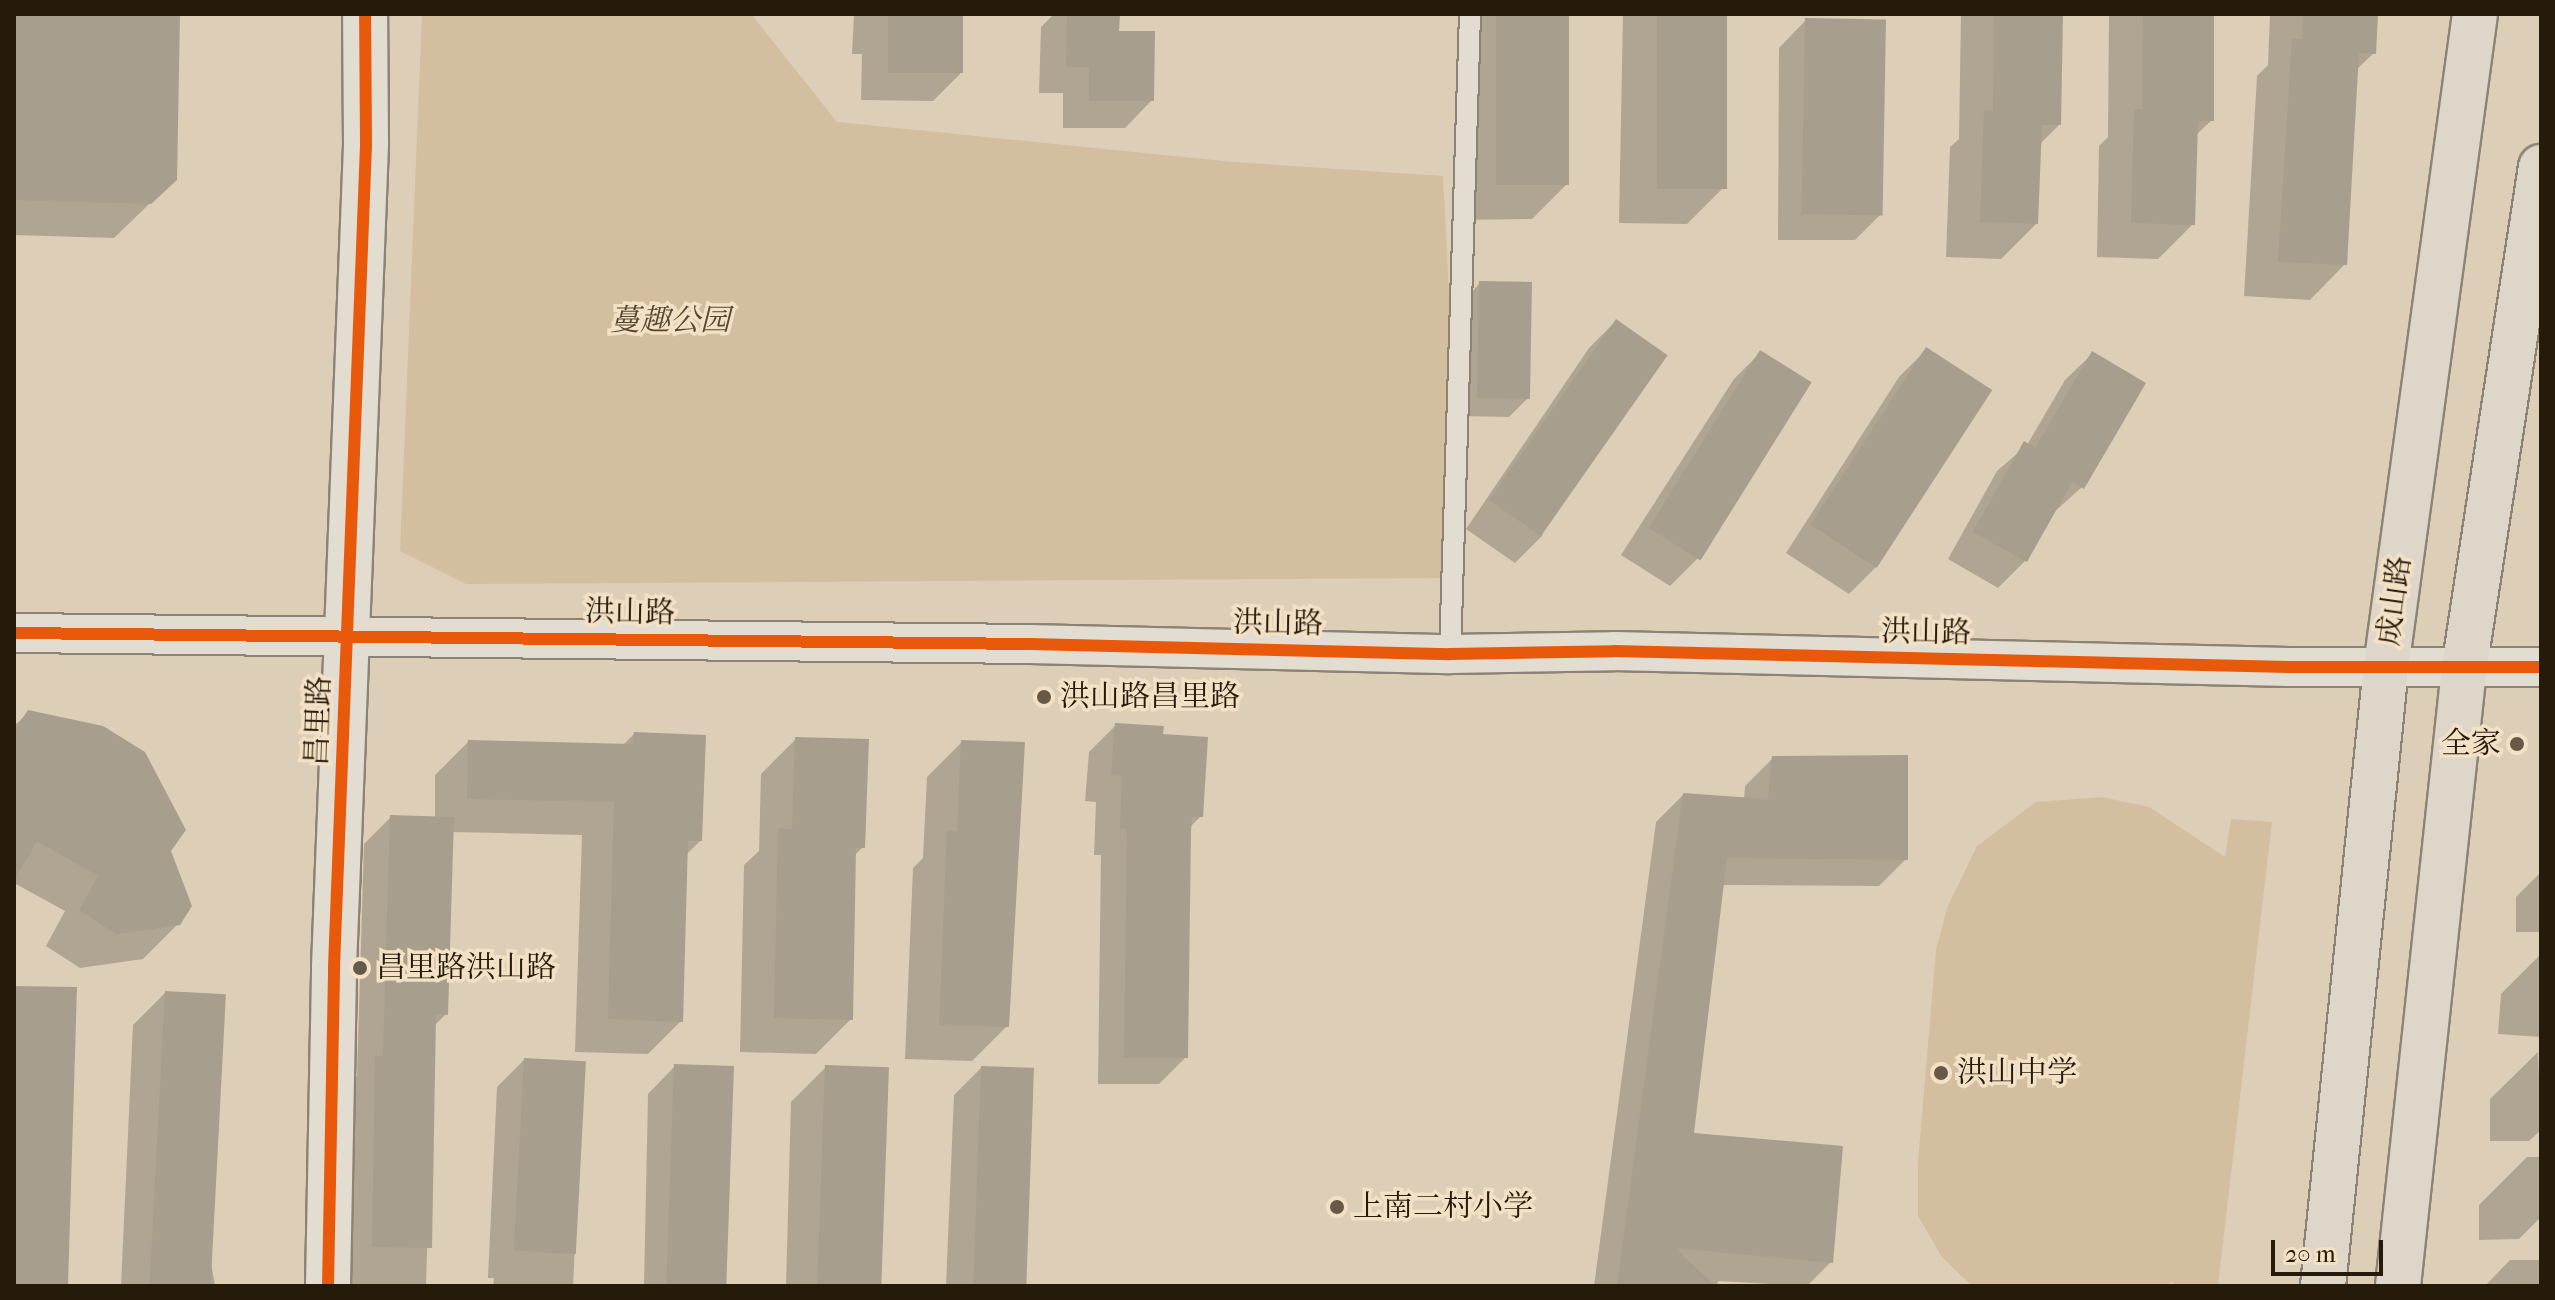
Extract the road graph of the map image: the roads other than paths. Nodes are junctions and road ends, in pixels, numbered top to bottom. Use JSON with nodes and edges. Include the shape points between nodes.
{"nodes":[{"id":1,"x":365,"y":14,"type":"edge"},
{"id":2,"x":1470,"y":14,"type":"edge"},
{"id":3,"x":2475,"y":14,"type":"edge"},
{"id":4,"x":2541,"y":167,"type":"edge"},
{"id":5,"x":14,"y":633,"type":"edge"},
{"id":6,"x":348,"y":636,"type":"junction"},
{"id":7,"x":1450,"y":654,"type":"junction"},
{"id":8,"x":2386,"y":667,"type":"junction"},
{"id":9,"x":2541,"y":667,"type":"edge"},
{"id":10,"x":2464,"y":669,"type":"junction"},
{"id":11,"x":328,"y":1286,"type":"edge"},
{"id":12,"x":2323,"y":1286,"type":"edge"},
{"id":13,"x":2398,"y":1286,"type":"edge"}],
"edges":[{"from":1,"to":6,"type":"street","name":"昌里路","via":[[366,144]]},
{"from":2,"to":7,"type":"lane"},
{"from":3,"to":8,"type":"main road","name":"成山路"},
{"from":4,"to":10,"type":"main road"},
{"from":5,"to":6,"type":"street","name":"洪山路"},
{"from":6,"to":7,"type":"street","name":"洪山路"},
{"from":6,"to":11,"type":"street","name":"昌里路"},
{"from":7,"to":8,"type":"street","name":"洪山路","via":[[1614,651]]},
{"from":8,"to":10,"type":"street","name":"洪山路"},
{"from":8,"to":12,"type":"main road","name":"成山路"},
{"from":9,"to":10,"type":"street","name":"洪山路"},
{"from":10,"to":13,"type":"main road"}]}
